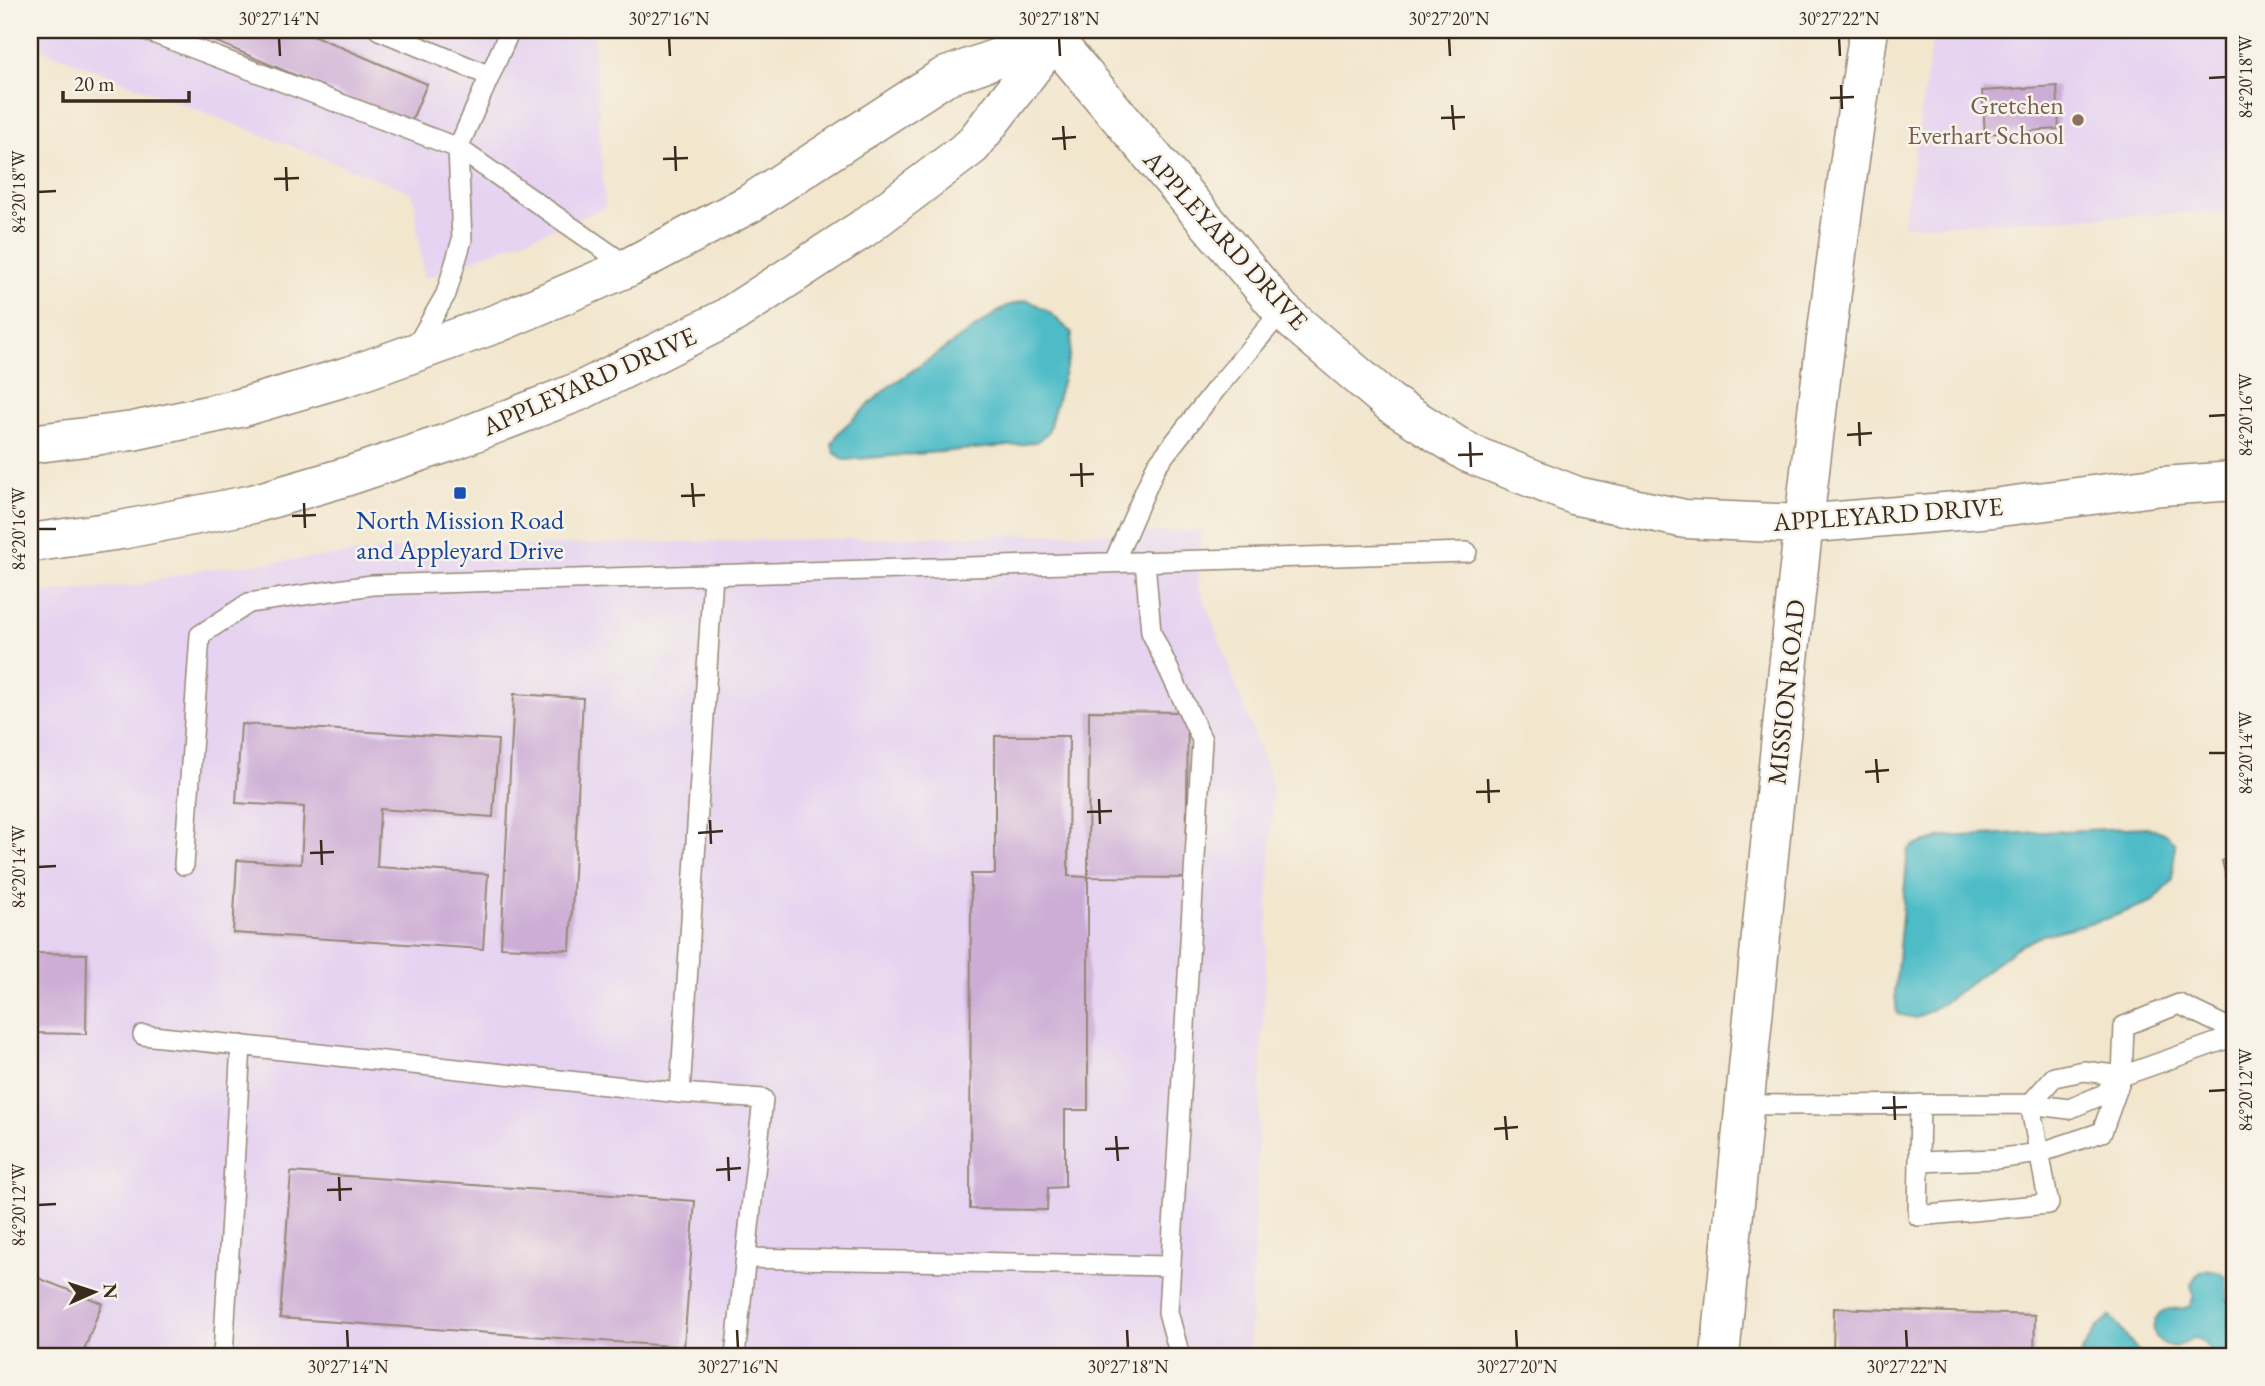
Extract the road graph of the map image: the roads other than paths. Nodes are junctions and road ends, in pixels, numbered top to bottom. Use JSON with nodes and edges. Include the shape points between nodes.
{"nodes":[{"id":1,"x":145,"y":30,"type":"edge"},
{"id":2,"x":379,"y":30,"type":"edge"},
{"id":3,"x":510,"y":30,"type":"edge"},
{"id":4,"x":1869,"y":30,"type":"edge"},
{"id":5,"x":1057,"y":34,"type":"edge"},
{"id":6,"x":490,"y":76,"type":"junction"},
{"id":7,"x":458,"y":148,"type":"junction"},
{"id":8,"x":629,"y":267,"type":"junction"},
{"id":9,"x":1282,"y":311,"type":"junction"},
{"id":10,"x":412,"y":354,"type":"junction"},
{"id":11,"x":30,"y":444,"type":"edge"},
{"id":12,"x":2235,"y":481,"type":"edge"},
{"id":13,"x":1802,"y":524,"type":"junction"},
{"id":14,"x":30,"y":543,"type":"edge"},
{"id":15,"x":1467,"y":552,"type":"dead end"},
{"id":16,"x":1144,"y":561,"type":"junction"},
{"id":17,"x":1114,"y":562,"type":"junction"},
{"id":18,"x":713,"y":575,"type":"junction"},
{"id":19,"x":184,"y":865,"type":"dead end"},
{"id":20,"x":2235,"y":1034,"type":"edge"},
{"id":21,"x":143,"y":1035,"type":"dead end"},
{"id":22,"x":242,"y":1045,"type":"junction"},
{"id":23,"x":2122,"y":1076,"type":"junction"},
{"id":24,"x":680,"y":1093,"type":"junction"},
{"id":25,"x":1920,"y":1104,"type":"junction"},
{"id":26,"x":2030,"y":1104,"type":"junction"},
{"id":27,"x":1745,"y":1105,"type":"junction"},
{"id":28,"x":2039,"y":1153,"type":"junction"},
{"id":29,"x":1919,"y":1162,"type":"junction"},
{"id":30,"x":746,"y":1258,"type":"junction"},
{"id":31,"x":1170,"y":1266,"type":"junction"},
{"id":32,"x":226,"y":1356,"type":"edge"},
{"id":33,"x":735,"y":1356,"type":"edge"},
{"id":34,"x":1180,"y":1356,"type":"edge"},
{"id":35,"x":1720,"y":1356,"type":"edge"}],
"edges":[{"from":1,"to":7,"type":"lane"},
{"from":2,"to":6,"type":"lane"},
{"from":3,"to":6,"type":"lane"},
{"from":4,"to":13,"type":"street","name":"MISSION ROAD"},
{"from":5,"to":8,"type":"street","via":[[944,77],[749,204]]},
{"from":5,"to":9,"type":"street","name":"APPLEYARD DRIVE"},
{"from":5,"to":14,"type":"street","name":"APPLEYARD DRIVE","via":[[972,146],[864,228],[726,318],[580,391],[450,442],[319,485],[148,525]]},
{"from":6,"to":7,"type":"lane"},
{"from":7,"to":8,"type":"lane"},
{"from":7,"to":10,"type":"lane","via":[[462,240],[446,294]]},
{"from":8,"to":10,"type":"street"},
{"from":9,"to":13,"type":"street","name":"APPLEYARD DRIVE","via":[[1390,402],[1468,453],[1577,496],[1685,519]]},
{"from":9,"to":17,"type":"lane","via":[[1156,466]]},
{"from":10,"to":11,"type":"street","via":[[240,408],[133,431]]},
{"from":12,"to":13,"type":"street","name":"APPLEYARD DRIVE"},
{"from":13,"to":27,"type":"street","name":"MISSION ROAD"},
{"from":15,"to":16,"type":"lane"},
{"from":16,"to":17,"type":"lane"},
{"from":16,"to":31,"type":"lane","via":[[1151,632],[1202,740]]},
{"from":17,"to":18,"type":"lane"},
{"from":18,"to":19,"type":"lane","via":[[372,585],[249,603],[200,635]]},
{"from":18,"to":24,"type":"lane"},
{"from":20,"to":23,"type":"lane"},
{"from":20,"to":23,"type":"lane","via":[[2179,1004],[2124,1026]]},
{"from":21,"to":22,"type":"lane"},
{"from":22,"to":24,"type":"lane"},
{"from":22,"to":32,"type":"lane"},
{"from":23,"to":26,"type":"lane","via":[[2104,1094],[2069,1109]]},
{"from":23,"to":26,"type":"lane","via":[[2084,1072],[2054,1077]]},
{"from":23,"to":28,"type":"lane","via":[[2102,1132]]},
{"from":24,"to":30,"type":"lane","via":[[763,1099]]},
{"from":25,"to":26,"type":"lane"},
{"from":25,"to":27,"type":"lane"},
{"from":25,"to":29,"type":"lane"},
{"from":26,"to":28,"type":"lane"},
{"from":27,"to":35,"type":"street","name":"MISSION ROAD"},
{"from":28,"to":29,"type":"lane"},
{"from":28,"to":29,"type":"lane","via":[[2049,1204],[1918,1216]]},
{"from":30,"to":31,"type":"lane"},
{"from":30,"to":33,"type":"lane"},
{"from":31,"to":34,"type":"lane","via":[[1168,1312]]}]}
